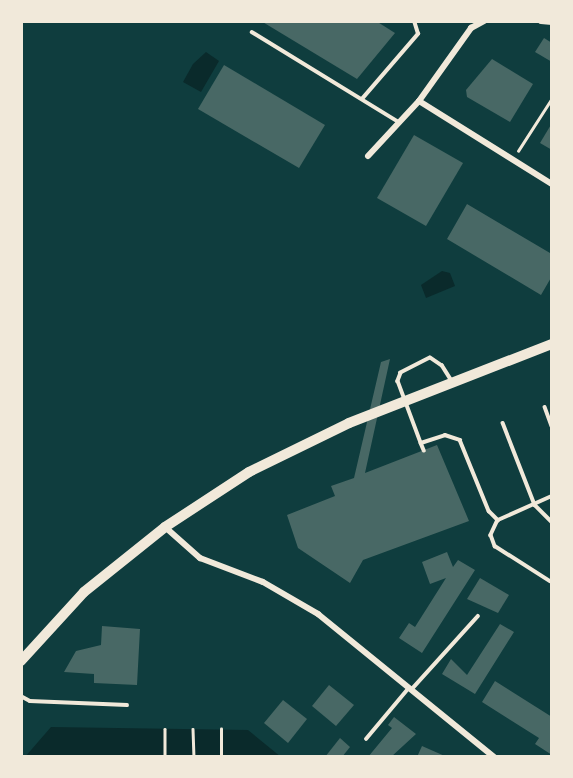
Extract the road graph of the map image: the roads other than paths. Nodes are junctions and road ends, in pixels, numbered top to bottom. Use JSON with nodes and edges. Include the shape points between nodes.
{"nodes":[{"id":1,"x":414,"y":21,"type":"edge"},
{"id":2,"x":541,"y":21,"type":"edge"},
{"id":3,"x":479,"y":22,"type":"edge"},
{"id":4,"x":552,"y":22,"type":"edge"},
{"id":5,"x":252,"y":32,"type":"dead end"},
{"id":6,"x":362,"y":99,"type":"junction"},
{"id":7,"x":419,"y":101,"type":"junction"},
{"id":8,"x":400,"y":122,"type":"junction"},
{"id":9,"x":368,"y":156,"type":"dead end"},
{"id":10,"x":552,"y":184,"type":"edge"},
{"id":11,"x":552,"y":344,"type":"edge"},
{"id":12,"x":452,"y":382,"type":"junction"},
{"id":13,"x":405,"y":400,"type":"junction"},
{"id":14,"x":545,"y":407,"type":"dead end"},
{"id":15,"x":503,"y":423,"type":"dead end"},
{"id":16,"x":552,"y":426,"type":"edge"},
{"id":17,"x":421,"y":443,"type":"junction"},
{"id":18,"x":424,"y":450,"type":"dead end"},
{"id":19,"x":552,"y":496,"type":"edge"},
{"id":20,"x":535,"y":505,"type":"junction"},
{"id":21,"x":498,"y":520,"type":"junction"},
{"id":22,"x":552,"y":522,"type":"edge"},
{"id":23,"x":165,"y":527,"type":"junction"},
{"id":24,"x":550,"y":581,"type":"dead end"},
{"id":25,"x":478,"y":616,"type":"dead end"},
{"id":26,"x":21,"y":662,"type":"edge"},
{"id":27,"x":410,"y":688,"type":"junction"},
{"id":28,"x":21,"y":696,"type":"edge"},
{"id":29,"x":127,"y":705,"type":"dead end"},
{"id":30,"x":366,"y":738,"type":"dead end"},
{"id":31,"x":494,"y":757,"type":"edge"}],
"edges":[{"from":1,"to":6,"type":"lane","via":[[418,34]]},
{"from":2,"to":4,"type":"street"},
{"from":3,"to":7,"type":"street"},
{"from":5,"to":6,"type":"lane"},
{"from":6,"to":8,"type":"lane"},
{"from":7,"to":8,"type":"street"},
{"from":7,"to":10,"type":"street"},
{"from":8,"to":9,"type":"street"},
{"from":11,"to":12,"type":"main road"},
{"from":12,"to":13,"type":"main road"},
{"from":12,"to":13,"type":"lane","via":[[436,360],[410,365],[398,381]]},
{"from":13,"to":17,"type":"lane"},
{"from":13,"to":23,"type":"main road","via":[[290,449]]},
{"from":14,"to":16,"type":"lane"},
{"from":15,"to":20,"type":"lane"},
{"from":17,"to":18,"type":"lane"},
{"from":17,"to":21,"type":"lane","via":[[445,435],[460,440],[489,511]]},
{"from":19,"to":20,"type":"lane"},
{"from":20,"to":21,"type":"lane"},
{"from":20,"to":22,"type":"lane"},
{"from":21,"to":24,"type":"lane","via":[[491,535],[495,546]]},
{"from":23,"to":26,"type":"main road","via":[[84,592]]},
{"from":23,"to":27,"type":"street","via":[[200,558],[263,582],[318,614]]},
{"from":25,"to":27,"type":"lane"},
{"from":27,"to":30,"type":"lane"},
{"from":27,"to":31,"type":"street"},
{"from":28,"to":29,"type":"lane","via":[[30,701]]}]}
